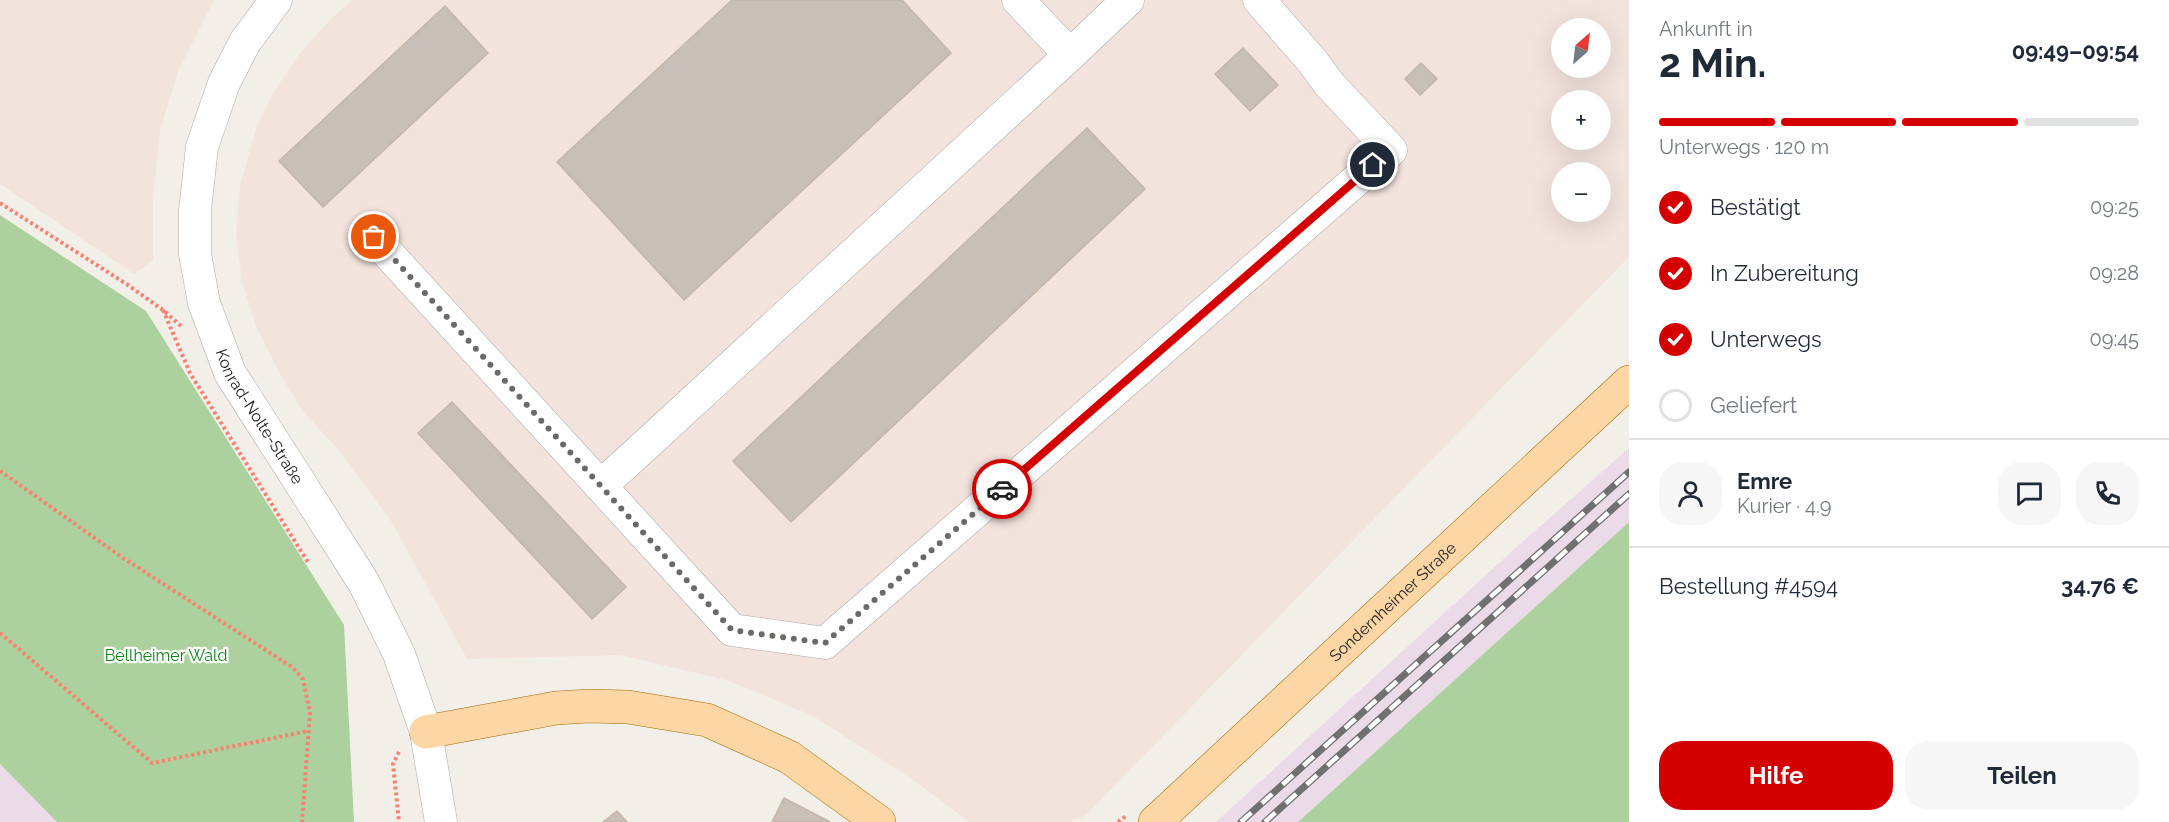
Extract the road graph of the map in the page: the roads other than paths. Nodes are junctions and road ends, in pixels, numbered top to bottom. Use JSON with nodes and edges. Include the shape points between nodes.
{"nodes":[{"id":1,"x":276,"y":0,"type":"edge"},
{"id":2,"x":1018,"y":0,"type":"edge"},
{"id":3,"x":1128,"y":0,"type":"edge"},
{"id":4,"x":1259,"y":0,"type":"edge"},
{"id":5,"x":1070,"y":54,"type":"junction"},
{"id":6,"x":374,"y":237,"type":"dead end"},
{"id":7,"x":1629,"y":382,"type":"edge"},
{"id":8,"x":601,"y":486,"type":"junction"},
{"id":9,"x":415,"y":737,"type":"junction"},
{"id":10,"x":441,"y":822,"type":"edge"},
{"id":11,"x":879,"y":822,"type":"edge"},
{"id":12,"x":1155,"y":822,"type":"edge"}],
"edges":[{"from":1,"to":9,"type":"street","name":"Konrad-Nolte-Straße","via":[[245,42],[224,83],[202,147],[195,254],[204,303],[230,373],[364,583],[399,654]]},
{"from":2,"to":5,"type":"street"},
{"from":3,"to":5,"type":"street"},
{"from":4,"to":8,"type":"street","via":[[1391,150],[825,643],[732,630]]},
{"from":5,"to":8,"type":"street"},
{"from":6,"to":8,"type":"street"},
{"from":7,"to":12,"type":"main road","name":"Sondernheimer Straße"},
{"from":9,"to":10,"type":"street","name":"Konrad-Nolte-Straße"},
{"from":9,"to":11,"type":"main road","via":[[556,708],[589,706],[628,707],[707,720],[789,757]]}]}
